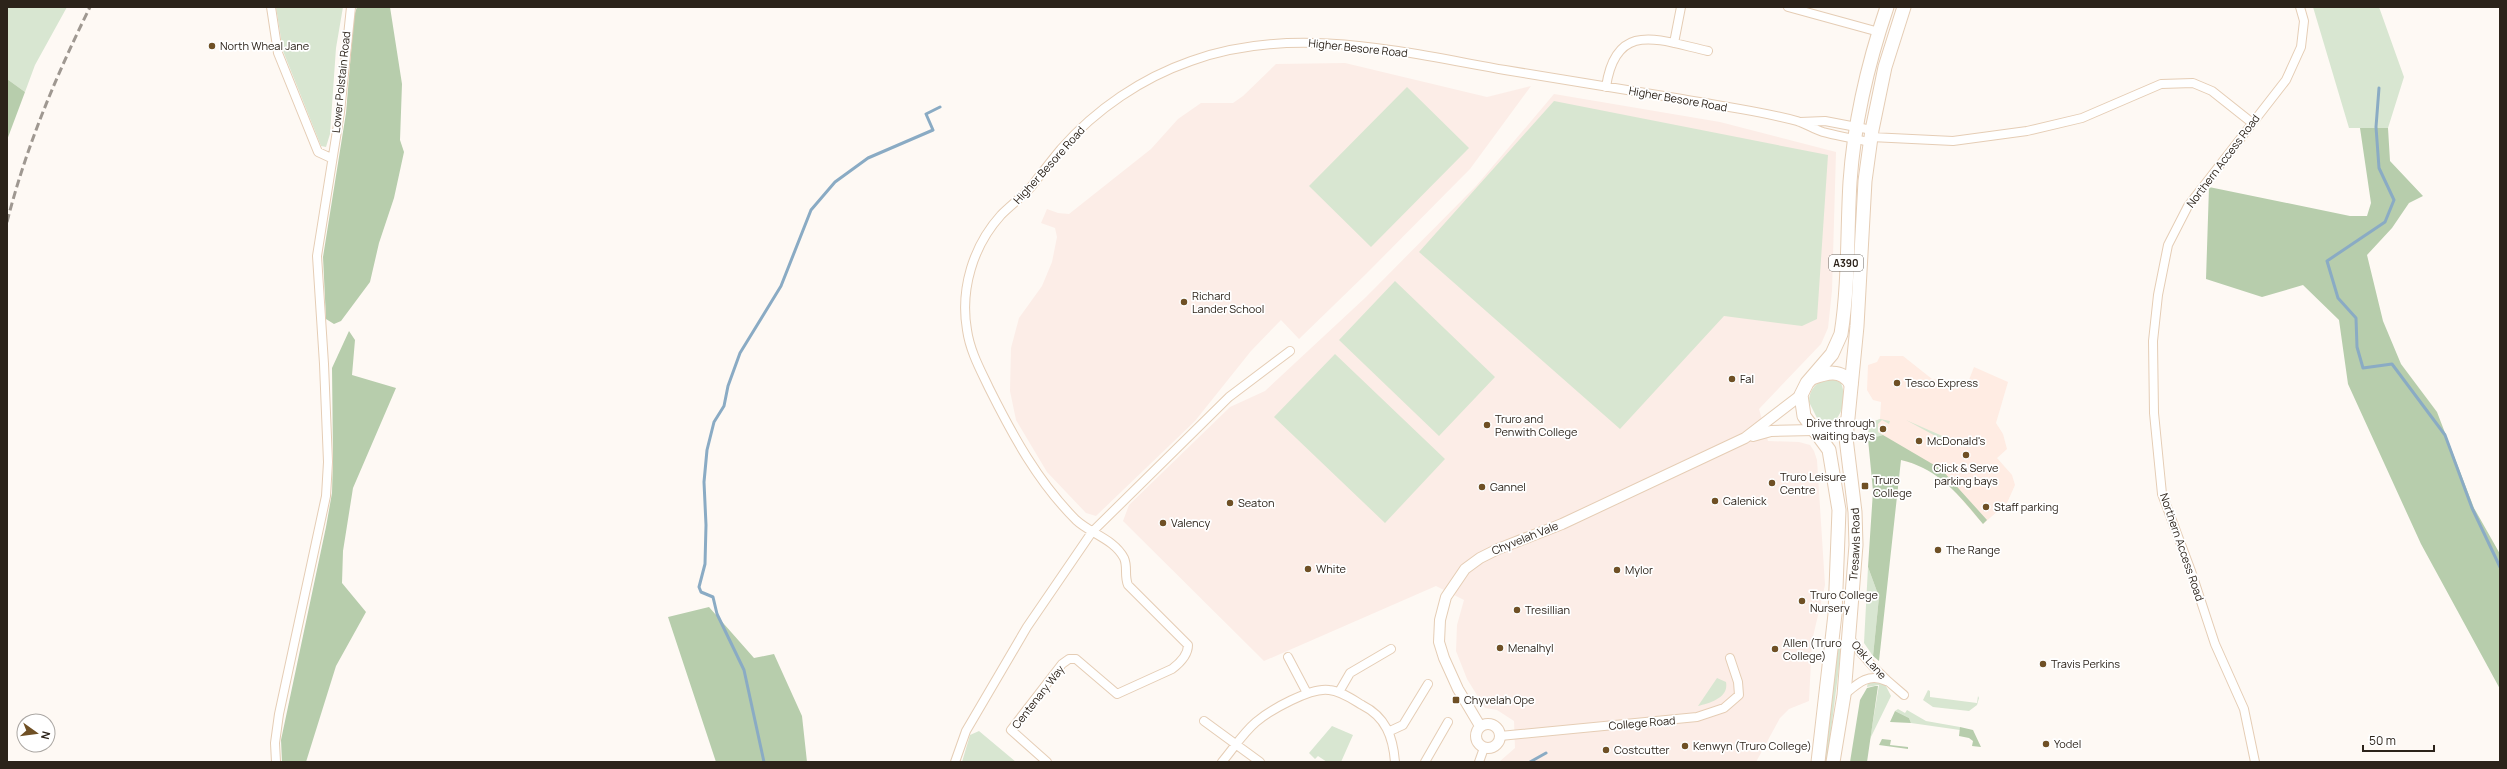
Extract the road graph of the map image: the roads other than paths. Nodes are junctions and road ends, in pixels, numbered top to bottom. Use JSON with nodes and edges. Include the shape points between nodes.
{"nodes":[{"id":1,"x":271,"y":7,"type":"edge"},
{"id":2,"x":351,"y":7,"type":"edge"},
{"id":3,"x":1681,"y":7,"type":"edge"},
{"id":4,"x":1788,"y":7,"type":"edge"},
{"id":5,"x":1887,"y":7,"type":"edge"},
{"id":6,"x":1904,"y":7,"type":"edge"},
{"id":7,"x":2300,"y":7,"type":"edge"},
{"id":8,"x":1879,"y":32,"type":"junction"},
{"id":9,"x":1674,"y":43,"type":"junction"},
{"id":10,"x":1708,"y":51,"type":"dead end"},
{"id":11,"x":1606,"y":87,"type":"junction"},
{"id":12,"x":1800,"y":122,"type":"junction"},
{"id":13,"x":2252,"y":122,"type":"junction"},
{"id":14,"x":1856,"y":133,"type":"junction"},
{"id":15,"x":1871,"y":136,"type":"junction"},
{"id":16,"x":331,"y":158,"type":"junction"},
{"id":17,"x":1290,"y":351,"type":"dead end"},
{"id":18,"x":1812,"y":378,"type":"junction"},
{"id":19,"x":1851,"y":384,"type":"junction"},
{"id":20,"x":1801,"y":396,"type":"junction"},
{"id":21,"x":1847,"y":422,"type":"junction"},
{"id":22,"x":1815,"y":431,"type":"junction"},
{"id":23,"x":1745,"y":438,"type":"junction"},
{"id":24,"x":1092,"y":532,"type":"junction"},
{"id":25,"x":1850,"y":637,"type":"junction"},
{"id":26,"x":1391,"y":649,"type":"dead end"},
{"id":27,"x":1288,"y":657,"type":"dead end"},
{"id":28,"x":1730,"y":658,"type":"dead end"},
{"id":29,"x":1888,"y":682,"type":"junction"},
{"id":30,"x":1428,"y":684,"type":"dead end"},
{"id":31,"x":1339,"y":692,"type":"junction"},
{"id":32,"x":1307,"y":693,"type":"junction"},
{"id":33,"x":1904,"y":694,"type":"dead end"},
{"id":34,"x":1844,"y":695,"type":"junction"},
{"id":35,"x":1204,"y":721,"type":"dead end"},
{"id":36,"x":1448,"y":722,"type":"dead end"},
{"id":37,"x":1480,"y":726,"type":"junction"},
{"id":38,"x":1390,"y":731,"type":"junction"},
{"id":39,"x":1500,"y":736,"type":"junction"},
{"id":40,"x":1236,"y":744,"type":"junction"},
{"id":41,"x":1484,"y":748,"type":"junction"},
{"id":42,"x":276,"y":762,"type":"edge"},
{"id":43,"x":955,"y":762,"type":"edge"},
{"id":44,"x":1047,"y":762,"type":"edge"},
{"id":45,"x":1222,"y":762,"type":"edge"},
{"id":46,"x":1260,"y":762,"type":"edge"},
{"id":47,"x":1395,"y":762,"type":"edge"},
{"id":48,"x":1425,"y":762,"type":"edge"},
{"id":49,"x":1479,"y":762,"type":"edge"},
{"id":50,"x":1818,"y":762,"type":"edge"},
{"id":51,"x":1833,"y":762,"type":"edge"},
{"id":52,"x":2255,"y":762,"type":"edge"}],
"edges":[{"from":1,"to":16,"type":"street","via":[[278,53],[318,152]]},
{"from":2,"to":16,"type":"street","name":"Lower Polstain Road","via":[[348,15],[340,112]]},
{"from":3,"to":9,"type":"street"},
{"from":4,"to":8,"type":"street"},
{"from":5,"to":8,"type":"highway","number":"A390"},
{"from":6,"to":15,"type":"highway","number":"A390","via":[[1885,67]]},
{"from":7,"to":13,"type":"street","name":"Northern Access Road","via":[[2304,21],[2301,47],[2286,80]]},
{"from":8,"to":14,"type":"highway","number":"A390"},
{"from":9,"to":10,"type":"street"},
{"from":9,"to":11,"type":"street","via":[[1640,39],[1627,43],[1613,59]]},
{"from":11,"to":12,"type":"street","name":"Higher Besore Road"},
{"from":11,"to":24,"type":"street","name":"Higher Besore Road","via":[[1358,46],[1309,42],[1276,43],[1220,52],[1176,66],[1134,88],[1086,125],[1064,146],[1030,188],[1003,213],[989,231],[979,247],[970,272],[965,307],[966,330],[972,350],[1023,452],[1061,504]]},
{"from":12,"to":14,"type":"street","name":"Higher Besore Road","via":[[1820,121]]},
{"from":12,"to":14,"type":"street","name":"Higher Besore Road","via":[[1819,131]]},
{"from":13,"to":15,"type":"street","via":[[2212,91],[2193,83],[2161,84],[2082,118],[2027,131],[1953,142]]},
{"from":13,"to":52,"type":"street","name":"Northern Access Road","via":[[2188,206],[2168,244],[2158,295],[2153,355],[2154,413],[2162,494],[2192,571],[2215,644],[2244,709]]},
{"from":14,"to":15,"type":"street","name":"Higher Besore Road"},
{"from":14,"to":15,"type":"street","name":"Higher Besore Road"},
{"from":14,"to":18,"type":"highway","number":"A390","via":[[1850,180],[1841,334],[1832,354]]},
{"from":15,"to":19,"type":"highway","number":"A390","via":[[1865,181]]},
{"from":16,"to":42,"type":"street","name":"Lower Polstain Road","via":[[317,256],[328,462],[326,496],[280,714],[275,743]]},
{"from":17,"to":24,"type":"street","via":[[1229,397]]},
{"from":18,"to":19,"type":"highway","via":[[1832,372],[1844,377]]},
{"from":18,"to":20,"type":"highway","number":"A390"},
{"from":19,"to":21,"type":"highway","number":"A390"},
{"from":20,"to":22,"type":"highway","via":[[1802,412]]},
{"from":20,"to":23,"type":"street","name":"Chyvelah Vale"},
{"from":21,"to":22,"type":"highway","via":[[1831,429]]},
{"from":21,"to":25,"type":"highway","name":"Tresawls Road","number":"A390","via":[[1846,447],[1856,523]]},
{"from":22,"to":23,"type":"street","name":"Chyvelah Vale","via":[[1771,431]]},
{"from":22,"to":50,"type":"highway","name":"Tresawls Road","via":[[1828,450],[1837,493],[1839,527],[1836,607]]},
{"from":23,"to":37,"type":"street","name":"Chyvelah Vale","via":[[1562,524],[1498,549],[1465,569],[1446,597],[1440,620],[1439,642],[1458,689]]},
{"from":24,"to":43,"type":"street","via":[[1027,627],[966,731]]},
{"from":24,"to":44,"type":"street","name":"Centenary Way","via":[[1106,538],[1123,556],[1128,585],[1188,645],[1188,651],[1172,669],[1117,694],[1076,660],[1069,659],[1062,664],[1011,730]]},
{"from":25,"to":29,"type":"street","name":"Oak Lane","via":[[1860,653]]},
{"from":25,"to":34,"type":"highway","name":"Tresawls Road","number":"A390"},
{"from":26,"to":31,"type":"street","via":[[1350,673]]},
{"from":27,"to":32,"type":"street"},
{"from":28,"to":39,"type":"street","name":"College Road","via":[[1738,682],[1739,695],[1724,708],[1709,714],[1670,721]]},
{"from":29,"to":33,"type":"street","name":"Oak Lane"},
{"from":29,"to":34,"type":"street","name":"Oak Lane","via":[[1881,679],[1866,679]]},
{"from":30,"to":38,"type":"street","via":[[1403,725]]},
{"from":31,"to":32,"type":"street","via":[[1319,689]]},
{"from":31,"to":38,"type":"street","via":[[1369,708],[1380,717]]},
{"from":32,"to":40,"type":"street","via":[[1256,722]]},
{"from":34,"to":51,"type":"highway","name":"Tresawls Road","number":"A390"},
{"from":35,"to":40,"type":"street"},
{"from":36,"to":48,"type":"street"},
{"from":37,"to":39,"type":"street","via":[[1487,723],[1495,726]]},
{"from":37,"to":41,"type":"street","via":[[1476,730],[1476,739]]},
{"from":38,"to":47,"type":"street"},
{"from":39,"to":41,"type":"street","via":[[1496,744]]},
{"from":40,"to":45,"type":"street"},
{"from":40,"to":46,"type":"street"},
{"from":41,"to":49,"type":"street"}]}
